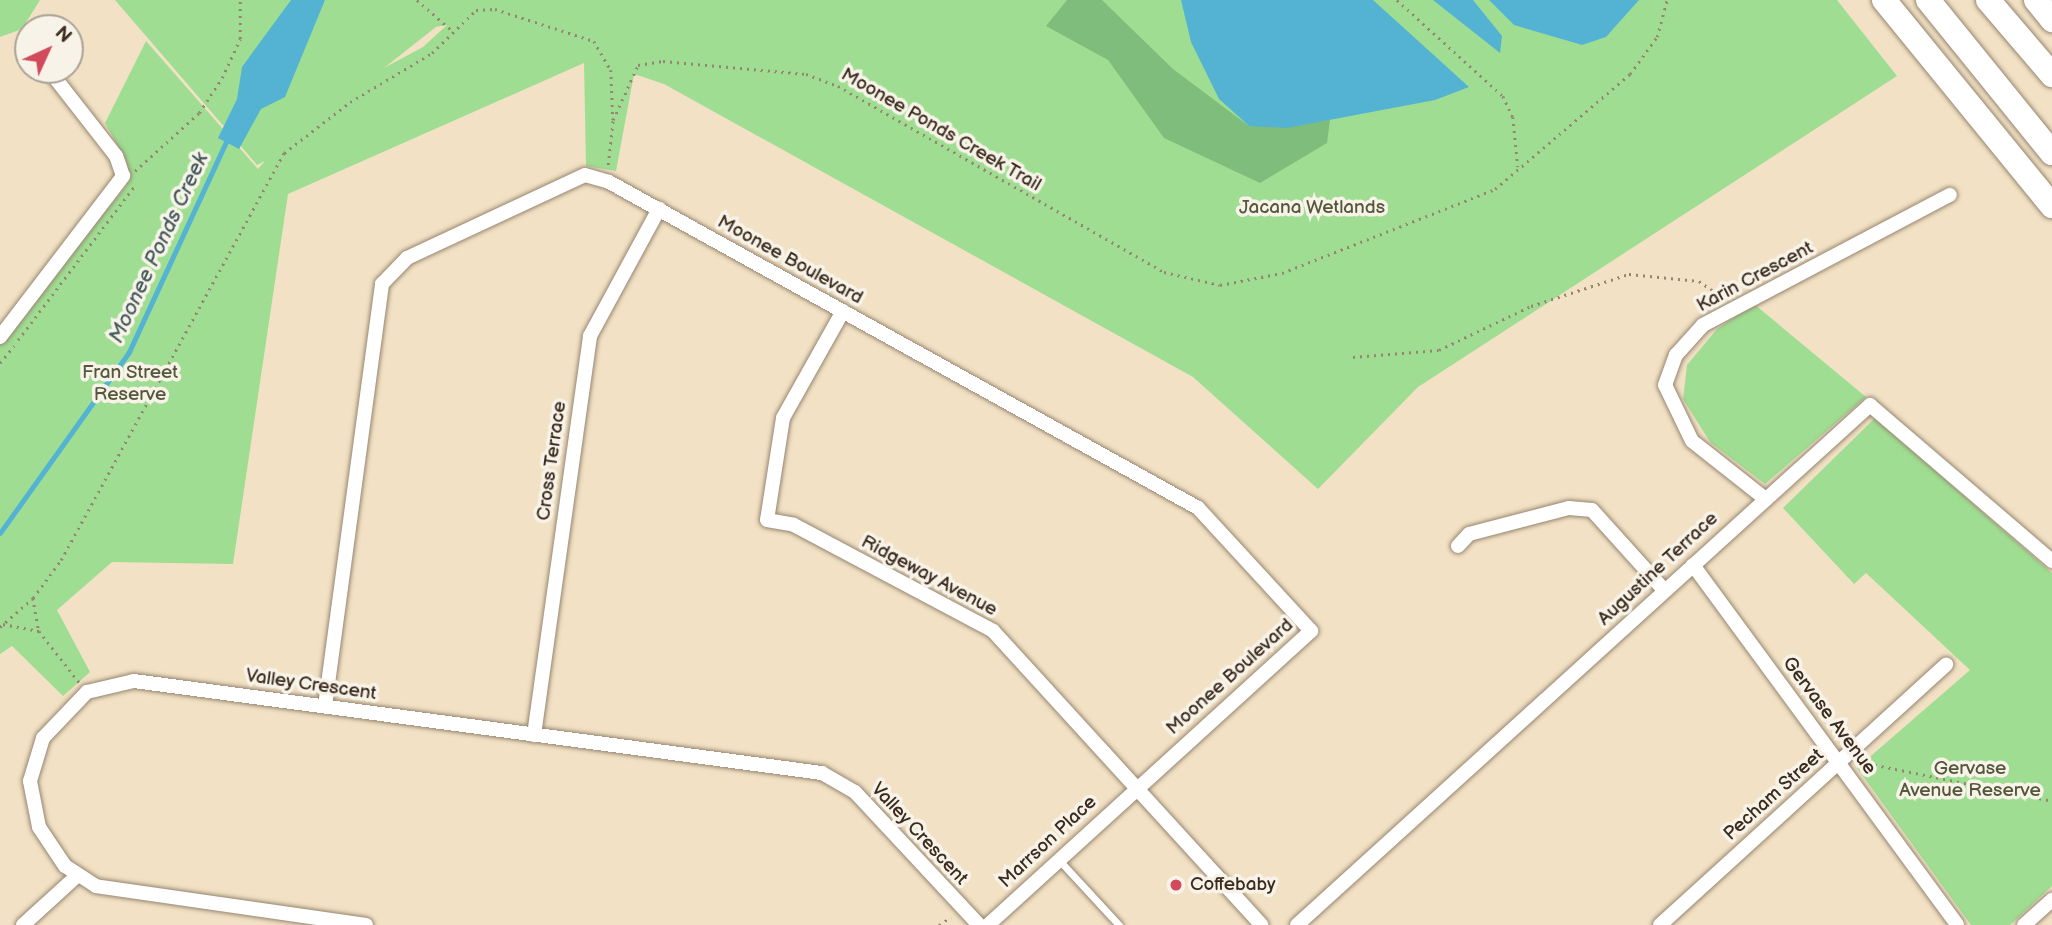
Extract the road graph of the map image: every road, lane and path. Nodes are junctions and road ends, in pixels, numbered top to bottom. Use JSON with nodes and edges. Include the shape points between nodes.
{"nodes":[{"id":1,"x":240,"y":0,"type":"edge"},
{"id":2,"x":417,"y":0,"type":"edge"},
{"id":3,"x":1397,"y":0,"type":"edge"},
{"id":4,"x":1667,"y":0,"type":"edge"},
{"id":5,"x":1884,"y":0,"type":"edge"},
{"id":6,"x":1928,"y":0,"type":"edge"},
{"id":7,"x":1989,"y":0,"type":"edge"},
{"id":8,"x":2036,"y":0,"type":"edge"},
{"id":9,"x":2052,"y":20,"type":"edge"},
{"id":10,"x":454,"y":32,"type":"junction"},
{"id":11,"x":2052,"y":75,"type":"edge"},
{"id":12,"x":60,"y":84,"type":"edge"},
{"id":13,"x":612,"y":120,"type":"junction"},
{"id":14,"x":2052,"y":153,"type":"edge"},
{"id":15,"x":607,"y":162,"type":"dead end"},
{"id":16,"x":1518,"y":168,"type":"junction"},
{"id":17,"x":1950,"y":195,"type":"dead end"},
{"id":18,"x":2052,"y":206,"type":"edge"},
{"id":19,"x":659,"y":209,"type":"junction"},
{"id":20,"x":1737,"y":307,"type":"junction"},
{"id":21,"x":843,"y":311,"type":"junction"},
{"id":22,"x":0,"y":337,"type":"edge"},
{"id":23,"x":1353,"y":357,"type":"dead end"},
{"id":24,"x":0,"y":363,"type":"edge"},
{"id":25,"x":1763,"y":497,"type":"junction"},
{"id":26,"x":1458,"y":546,"type":"dead end"},
{"id":27,"x":2052,"y":561,"type":"edge"},
{"id":28,"x":1693,"y":565,"type":"junction"},
{"id":29,"x":1664,"y":590,"type":"junction"},
{"id":30,"x":33,"y":598,"type":"junction"},
{"id":31,"x":1,"y":625,"type":"edge"},
{"id":32,"x":39,"y":632,"type":"junction"},
{"id":33,"x":1946,"y":665,"type":"dead end"},
{"id":34,"x":80,"y":682,"type":"dead end"},
{"id":35,"x":325,"y":706,"type":"junction"},
{"id":36,"x":534,"y":735,"type":"junction"},
{"id":37,"x":1858,"y":761,"type":"dead end"},
{"id":38,"x":1839,"y":762,"type":"junction"},
{"id":39,"x":1135,"y":788,"type":"junction"},
{"id":40,"x":2052,"y":801,"type":"edge"},
{"id":41,"x":1058,"y":859,"type":"junction"},
{"id":42,"x":78,"y":875,"type":"junction"},
{"id":43,"x":2052,"y":900,"type":"edge"},
{"id":44,"x":951,"y":917,"type":"dead end"},
{"id":45,"x":23,"y":925,"type":"edge"},
{"id":46,"x":366,"y":925,"type":"edge"},
{"id":47,"x":939,"y":925,"type":"edge"},
{"id":48,"x":979,"y":925,"type":"edge"},
{"id":49,"x":988,"y":925,"type":"edge"},
{"id":50,"x":1119,"y":925,"type":"edge"},
{"id":51,"x":1261,"y":925,"type":"edge"},
{"id":52,"x":1297,"y":925,"type":"edge"},
{"id":53,"x":1660,"y":925,"type":"edge"},
{"id":54,"x":1957,"y":925,"type":"edge"},
{"id":55,"x":2024,"y":925,"type":"edge"}],
"edges":[{"from":1,"to":24,"type":"path","via":[[240,39],[199,113],[130,176],[136,184],[132,194]]},
{"from":2,"to":10,"type":"path"},
{"from":3,"to":16,"type":"path","via":[[1503,96],[1513,117]]},
{"from":4,"to":16,"type":"path","name":"Moonee Ponds Creek Trail","via":[[1657,37],[1630,74]]},
{"from":5,"to":18,"type":"highway"},
{"from":6,"to":14,"type":"highway"},
{"from":7,"to":11,"type":"highway"},
{"from":8,"to":9,"type":"highway"},
{"from":10,"to":13,"type":"path","via":[[487,7],[594,41],[611,70]]},
{"from":10,"to":30,"type":"path","via":[[432,53],[298,139],[267,175],[164,380]]},
{"from":12,"to":22,"type":"street","via":[[116,156],[123,176]]},
{"from":13,"to":15,"type":"path"},
{"from":13,"to":16,"type":"path","name":"Moonee Ponds Creek Trail","via":[[632,68],[648,62],[806,74],[838,86],[1164,272],[1209,285],[1282,273],[1485,195]]},
{"from":17,"to":20,"type":"street","name":"Karin Crescent"},
{"from":19,"to":21,"type":"street","name":"Moonee Boulevard"},
{"from":19,"to":35,"type":"street","name":"Moonee Boulevard","via":[[585,175],[407,258],[382,284]]},
{"from":19,"to":36,"type":"street","name":"Cross Terrace","via":[[590,336]]},
{"from":20,"to":23,"type":"path","via":[[1699,281],[1629,274],[1531,306],[1438,350]]},
{"from":20,"to":25,"type":"street","name":"Karin Crescent","via":[[1703,325],[1676,355],[1665,385],[1692,442]]},
{"from":21,"to":39,"type":"street","name":"Ridgeway Avenue","via":[[783,418],[767,520],[794,526],[993,631]]},
{"from":21,"to":39,"type":"street","name":"Moonee Boulevard","via":[[1198,508],[1311,631]]},
{"from":25,"to":27,"type":"street","name":"Augustine Terrace","via":[[1870,405]]},
{"from":25,"to":28,"type":"street","name":"Augustine Terrace"},
{"from":26,"to":29,"type":"street","via":[[1469,534],[1569,508],[1592,510]]},
{"from":28,"to":29,"type":"street","name":"Augustine Terrace"},
{"from":28,"to":38,"type":"street","name":"Gervase Avenue"},
{"from":29,"to":52,"type":"street","name":"Augustine Terrace"},
{"from":30,"to":31,"type":"path"},
{"from":30,"to":32,"type":"path"},
{"from":31,"to":32,"type":"path"},
{"from":32,"to":34,"type":"path"},
{"from":33,"to":38,"type":"street","name":"Pecham Street"},
{"from":35,"to":36,"type":"street","name":"Valley Crescent"},
{"from":35,"to":42,"type":"street","name":"Valley Crescent","via":[[134,681],[73,701],[43,738],[30,781],[39,827]]},
{"from":36,"to":48,"type":"street","name":"Valley Crescent","via":[[822,773],[855,792]]},
{"from":37,"to":40,"type":"path"},
{"from":38,"to":53,"type":"street","name":"Pecham Street"},
{"from":38,"to":54,"type":"street","name":"Gervase Avenue"},
{"from":39,"to":41,"type":"street","name":"Marrson Place"},
{"from":39,"to":51,"type":"street","name":"Ridgeway Avenue"},
{"from":41,"to":49,"type":"street","name":"Marrson Place"},
{"from":41,"to":50,"type":"lane"},
{"from":42,"to":45,"type":"street"},
{"from":42,"to":46,"type":"street","name":"Valley Crescent","via":[[114,891]]},
{"from":43,"to":55,"type":"street"},
{"from":44,"to":47,"type":"path"}]}
